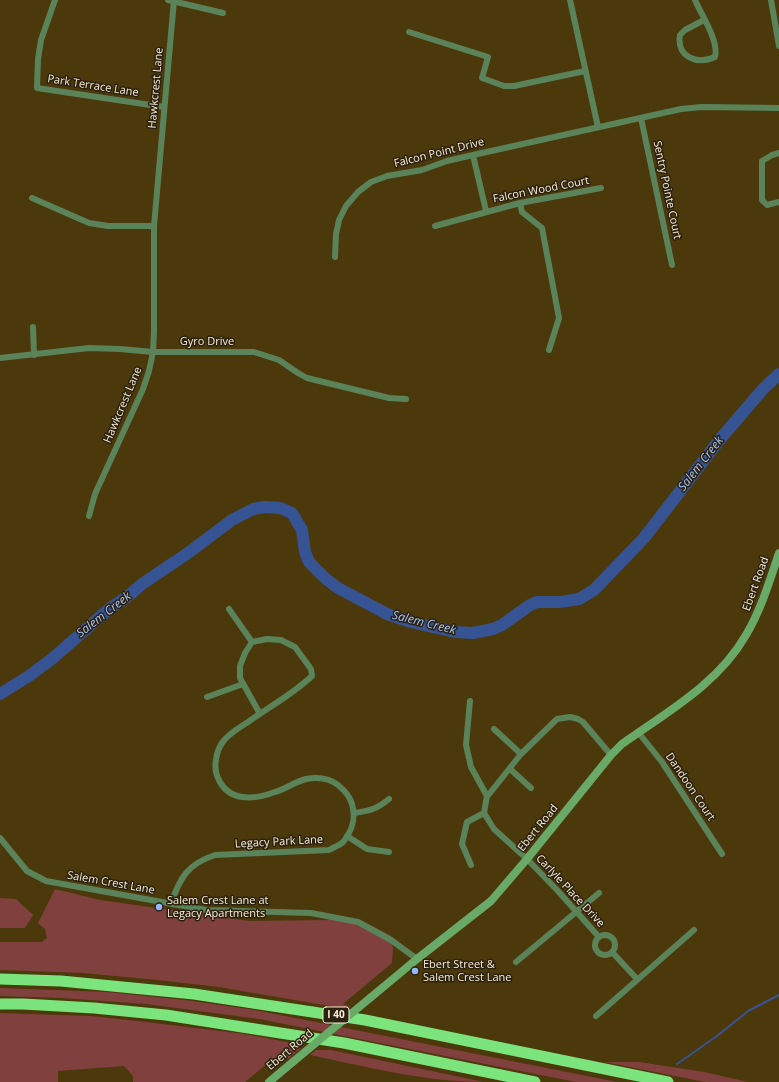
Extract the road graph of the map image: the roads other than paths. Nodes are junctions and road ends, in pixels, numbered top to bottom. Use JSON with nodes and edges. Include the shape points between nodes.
{"nodes":[{"id":1,"x":55,"y":0,"type":"edge"},
{"id":2,"x":172,"y":0,"type":"edge"},
{"id":3,"x":570,"y":0,"type":"edge"},
{"id":4,"x":695,"y":0,"type":"edge"},
{"id":5,"x":771,"y":0,"type":"edge"},
{"id":6,"x":224,"y":13,"type":"dead end"},
{"id":7,"x":704,"y":20,"type":"junction"},
{"id":8,"x":409,"y":32,"type":"dead end"},
{"id":9,"x":779,"y":46,"type":"edge"},
{"id":10,"x":585,"y":71,"type":"junction"},
{"id":11,"x":164,"y":107,"type":"junction"},
{"id":12,"x":779,"y":108,"type":"edge"},
{"id":13,"x":641,"y":118,"type":"junction"},
{"id":14,"x":598,"y":127,"type":"junction"},
{"id":15,"x":779,"y":153,"type":"edge"},
{"id":16,"x":472,"y":155,"type":"junction"},
{"id":17,"x":601,"y":188,"type":"dead end"},
{"id":18,"x":32,"y":198,"type":"dead end"},
{"id":19,"x":779,"y":202,"type":"edge"},
{"id":20,"x":520,"y":203,"type":"junction"},
{"id":21,"x":486,"y":211,"type":"junction"},
{"id":22,"x":154,"y":226,"type":"junction"},
{"id":23,"x":434,"y":226,"type":"dead end"},
{"id":24,"x":336,"y":257,"type":"dead end"},
{"id":25,"x":672,"y":265,"type":"dead end"},
{"id":26,"x":33,"y":327,"type":"dead end"},
{"id":27,"x":549,"y":350,"type":"dead end"},
{"id":28,"x":153,"y":352,"type":"junction"},
{"id":29,"x":34,"y":355,"type":"junction"},
{"id":30,"x":0,"y":358,"type":"edge"},
{"id":31,"x":406,"y":399,"type":"dead end"},
{"id":32,"x":89,"y":516,"type":"dead end"},
{"id":33,"x":779,"y":553,"type":"edge"},
{"id":34,"x":229,"y":609,"type":"dead end"},
{"id":35,"x":252,"y":642,"type":"junction"},
{"id":36,"x":243,"y":684,"type":"junction"},
{"id":37,"x":207,"y":698,"type":"dead end"},
{"id":38,"x":470,"y":701,"type":"dead end"},
{"id":39,"x":260,"y":714,"type":"junction"},
{"id":40,"x":494,"y":729,"type":"dead end"},
{"id":41,"x":638,"y":732,"type":"junction"},
{"id":42,"x":522,"y":754,"type":"junction"},
{"id":43,"x":611,"y":755,"type":"junction"},
{"id":44,"x":510,"y":769,"type":"junction"},
{"id":45,"x":531,"y":788,"type":"dead end"},
{"id":46,"x":487,"y":796,"type":"junction"},
{"id":47,"x":389,"y":799,"type":"dead end"},
{"id":48,"x":354,"y":813,"type":"junction"},
{"id":49,"x":484,"y":813,"type":"junction"},
{"id":50,"x":348,"y":836,"type":"junction"},
{"id":51,"x":0,"y":838,"type":"edge"},
{"id":52,"x":389,"y":852,"type":"dead end"},
{"id":53,"x":722,"y":854,"type":"dead end"},
{"id":54,"x":527,"y":859,"type":"junction"},
{"id":55,"x":471,"y":865,"type":"dead end"},
{"id":56,"x":598,"y":893,"type":"dead end"},
{"id":57,"x":171,"y":904,"type":"junction"},
{"id":58,"x":576,"y":912,"type":"junction"},
{"id":59,"x":694,"y":930,"type":"dead end"},
{"id":60,"x":599,"y":937,"type":"junction"},
{"id":61,"x":612,"y":952,"type":"junction"},
{"id":62,"x":417,"y":959,"type":"junction"},
{"id":63,"x":516,"y":962,"type":"dead end"},
{"id":64,"x":0,"y":979,"type":"edge"},
{"id":65,"x":637,"y":980,"type":"junction"},
{"id":66,"x":0,"y":1004,"type":"edge"},
{"id":67,"x":596,"y":1016,"type":"dead end"},
{"id":68,"x":269,"y":1082,"type":"edge"},
{"id":69,"x":535,"y":1082,"type":"edge"},
{"id":70,"x":668,"y":1082,"type":"edge"}],
"edges":[{"from":1,"to":11,"type":"street","name":"Park Terrace Lane","via":[[41,40],[37,88]]},
{"from":2,"to":6,"type":"street"},
{"from":2,"to":11,"type":"street","name":"Hawkcrest Lane"},
{"from":3,"to":10,"type":"street"},
{"from":4,"to":7,"type":"street"},
{"from":5,"to":9,"type":"street"},
{"from":7,"to":7,"type":"street","via":[[715,43],[714,57],[703,60],[687,57],[680,47],[680,35]]},
{"from":8,"to":10,"type":"street","via":[[488,57],[482,78],[504,86]]},
{"from":10,"to":14,"type":"street"},
{"from":11,"to":22,"type":"street","name":"Hawkcrest Lane"},
{"from":12,"to":13,"type":"street","name":"Falcon Point Drive","via":[[702,107]]},
{"from":13,"to":14,"type":"street","name":"Falcon Point Drive"},
{"from":13,"to":25,"type":"street","name":"Sentry Pointe Court"},
{"from":14,"to":16,"type":"street","name":"Falcon Point Drive"},
{"from":15,"to":19,"type":"street","via":[[762,160],[761,187],[762,200],[767,205]]},
{"from":16,"to":21,"type":"street"},
{"from":16,"to":24,"type":"street","name":"Falcon Point Drive","via":[[371,182],[346,206],[339,220]]},
{"from":17,"to":20,"type":"street","name":"Falcon Wood Court"},
{"from":18,"to":22,"type":"street","via":[[89,223],[108,226]]},
{"from":20,"to":21,"type":"street","name":"Falcon Wood Court"},
{"from":20,"to":27,"type":"street","via":[[522,212],[542,228],[559,318]]},
{"from":21,"to":23,"type":"street","name":"Falcon Wood Court"},
{"from":22,"to":28,"type":"street","name":"Hawkcrest Lane"},
{"from":26,"to":29,"type":"street"},
{"from":28,"to":29,"type":"street","name":"Gyro Drive","via":[[89,348]]},
{"from":28,"to":31,"type":"street","name":"Gyro Drive","via":[[254,352],[279,360],[307,378],[389,398]]},
{"from":28,"to":32,"type":"street","name":"Hawkcrest Lane","via":[[143,389],[95,494]]},
{"from":29,"to":30,"type":"street","name":"Gyro Drive"},
{"from":33,"to":41,"type":"main road","name":"Ebert Road","via":[[754,622],[736,651],[700,689]]},
{"from":34,"to":35,"type":"street"},
{"from":35,"to":36,"type":"street","via":[[240,666]]},
{"from":35,"to":39,"type":"street","via":[[281,640],[295,646],[311,669],[312,676]]},
{"from":36,"to":37,"type":"street"},
{"from":36,"to":39,"type":"street"},
{"from":38,"to":46,"type":"street","via":[[466,745],[471,767]]},
{"from":39,"to":48,"type":"street","via":[[222,742],[215,764],[217,777],[223,788],[235,796],[245,798],[274,793],[306,780],[332,780],[351,800]]},
{"from":40,"to":42,"type":"street"},
{"from":41,"to":43,"type":"main road","name":"Ebert Road"},
{"from":41,"to":53,"type":"street","name":"Dandoon Court","via":[[662,762]]},
{"from":42,"to":43,"type":"street","via":[[557,719],[570,717],[583,722]]},
{"from":42,"to":44,"type":"street"},
{"from":43,"to":54,"type":"main road","name":"Ebert Road"},
{"from":44,"to":45,"type":"street"},
{"from":44,"to":46,"type":"street"},
{"from":46,"to":49,"type":"street"},
{"from":47,"to":48,"type":"street","via":[[370,810]]},
{"from":48,"to":50,"type":"street","via":[[352,829]]},
{"from":49,"to":54,"type":"street","name":"Carlyle Place Drive","via":[[494,829]]},
{"from":49,"to":55,"type":"street","via":[[467,822],[462,844]]},
{"from":50,"to":52,"type":"street","via":[[367,849]]},
{"from":50,"to":57,"type":"street","name":"Legacy Park Lane","via":[[329,850],[215,855],[203,859],[194,864],[186,874],[177,887]]},
{"from":51,"to":57,"type":"street","name":"Salem Crest Lane","via":[[27,871],[46,881]]},
{"from":54,"to":58,"type":"street","name":"Carlyle Place Drive"},
{"from":54,"to":62,"type":"main road","name":"Ebert Road","via":[[491,901]]},
{"from":56,"to":58,"type":"street"},
{"from":57,"to":62,"type":"street","name":"Salem Crest Lane","via":[[206,910],[311,913],[358,922],[391,940]]},
{"from":58,"to":60,"type":"street","name":"Carlyle Place Drive"},
{"from":58,"to":63,"type":"street"},
{"from":59,"to":65,"type":"street"},
{"from":60,"to":61,"type":"street","via":[[604,935],[614,939],[616,944]]},
{"from":60,"to":61,"type":"street","via":[[595,946],[597,951],[607,955]]},
{"from":61,"to":65,"type":"street"},
{"from":62,"to":68,"type":"main road","name":"Ebert Road","bridge":true},
{"from":64,"to":70,"type":"highway","number":"I 40","via":[[61,981],[194,994],[358,1019]]},
{"from":65,"to":67,"type":"street"},
{"from":66,"to":69,"type":"highway","number":"I 40","via":[[94,1008],[166,1015],[344,1043]]}]}
